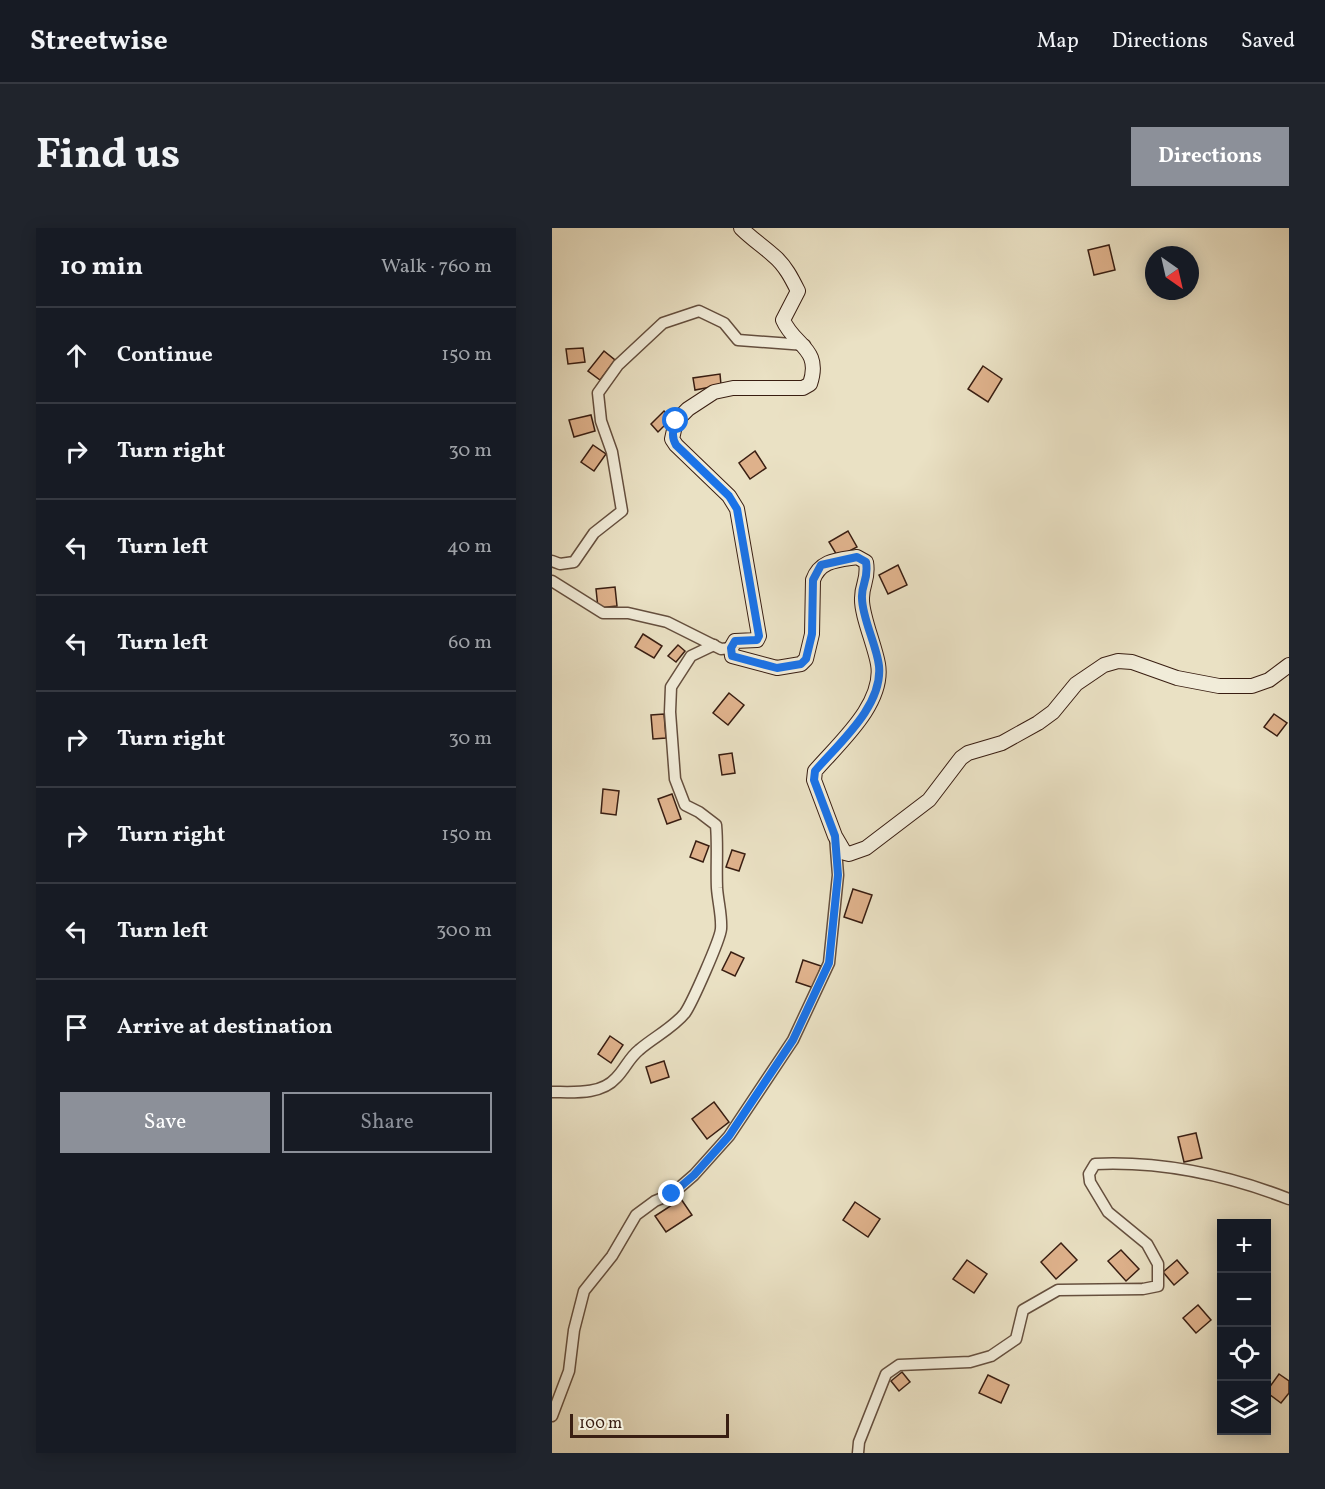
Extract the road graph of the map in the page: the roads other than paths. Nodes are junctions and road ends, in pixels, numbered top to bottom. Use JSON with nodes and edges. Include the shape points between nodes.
{"nodes":[{"id":1,"x":741,"y":228,"type":"edge"},
{"id":2,"x":805,"y":345,"type":"junction"},
{"id":3,"x":552,"y":561,"type":"edge"},
{"id":4,"x":552,"y":581,"type":"edge"},
{"id":5,"x":714,"y":645,"type":"junction"},
{"id":6,"x":731,"y":648,"type":"junction"},
{"id":7,"x":1289,"y":665,"type":"edge"},
{"id":8,"x":835,"y":836,"type":"junction"},
{"id":9,"x":552,"y":1092,"type":"edge"},
{"id":10,"x":1289,"y":1199,"type":"edge"},
{"id":11,"x":552,"y":1416,"type":"edge"},
{"id":12,"x":858,"y":1453,"type":"edge"}],
"edges":[{"from":1,"to":2,"type":"street","via":[[776,257],[790,276],[798,291],[783,320],[788,331]]},
{"from":2,"to":3,"type":"street","via":[[738,340],[724,323],[699,311],[663,323],[618,366],[598,393],[622,511],[594,534],[574,562]]},
{"from":2,"to":6,"type":"street","via":[[813,361],[810,384],[803,388],[733,388],[714,392],[688,409],[676,421],[672,433],[676,445],[729,496],[737,509],[759,636],[757,640],[735,641]]},
{"from":4,"to":5,"type":"street","via":[[603,613],[628,613],[667,622]]},
{"from":5,"to":6,"type":"street","via":[[722,650]]},
{"from":5,"to":9,"type":"street","via":[[691,656],[671,687],[671,746],[675,780],[685,805],[716,825],[721,930],[694,997],[676,1022],[638,1051],[605,1088]]},
{"from":6,"to":8,"type":"street","via":[[732,656],[777,668],[801,664],[812,634],[815,574],[821,565],[834,561],[857,557],[866,562],[868,574],[862,598],[879,667],[877,687],[868,710],[815,771],[814,780]]},
{"from":7,"to":8,"type":"street","via":[[1269,680],[1252,686],[1219,686],[1178,678],[1132,662],[1104,665],[1076,684],[1053,712],[1038,723],[1002,743],[961,758],[929,800],[866,848],[845,853]]},
{"from":8,"to":11,"type":"street","via":[[838,875],[829,963],[793,1040],[729,1136],[672,1194],[636,1215],[585,1291],[568,1371]]},
{"from":10,"to":12,"type":"street","via":[[1194,1170],[1126,1162],[1095,1164],[1089,1174],[1090,1182],[1108,1212],[1147,1244],[1158,1264],[1158,1286],[1058,1290],[1023,1311],[1016,1339],[991,1356],[969,1362],[898,1365],[886,1374]]}]}
